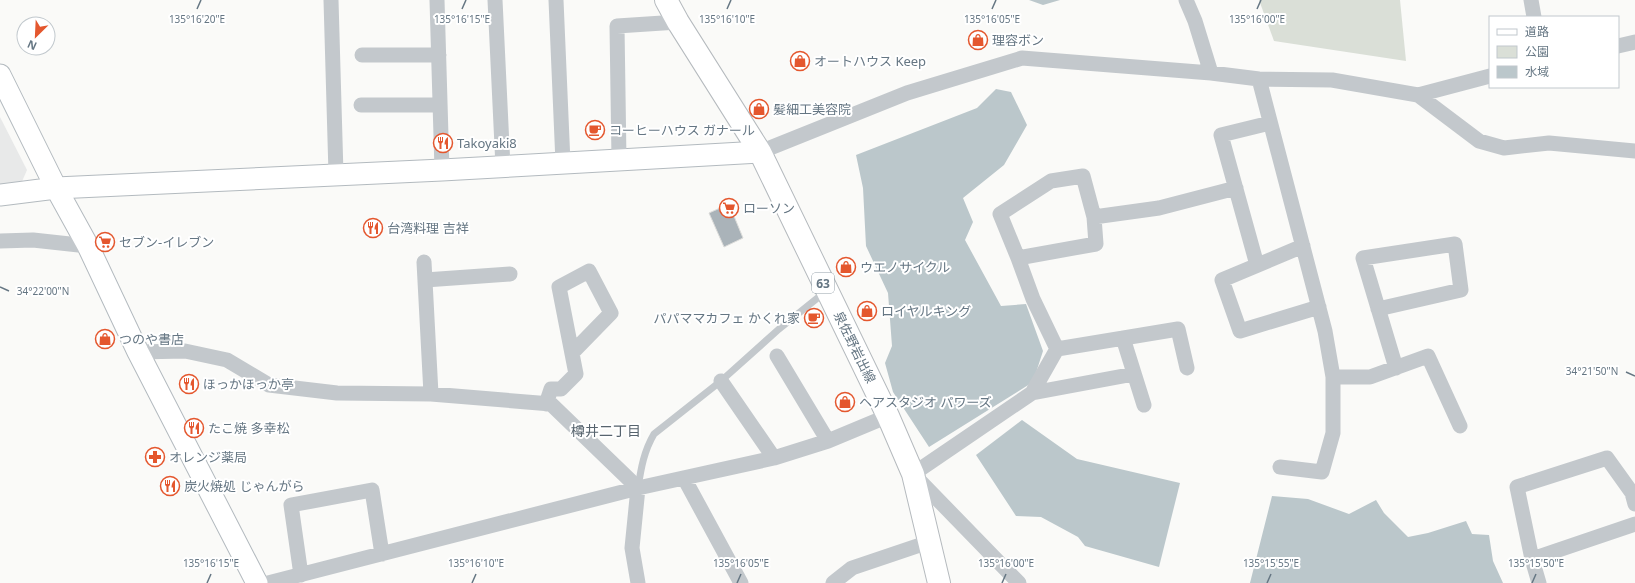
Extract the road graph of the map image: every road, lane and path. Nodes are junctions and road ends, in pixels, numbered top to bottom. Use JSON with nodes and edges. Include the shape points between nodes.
{"nodes":[{"id":1,"x":331,"y":0,"type":"edge"},
{"id":2,"x":437,"y":0,"type":"edge"},
{"id":3,"x":495,"y":0,"type":"edge"},
{"id":4,"x":556,"y":0,"type":"edge"},
{"id":5,"x":666,"y":0,"type":"edge"},
{"id":6,"x":1186,"y":0,"type":"edge"},
{"id":7,"x":1531,"y":0,"type":"edge"},
{"id":8,"x":1534,"y":16,"type":"edge"},
{"id":9,"x":678,"y":22,"type":"junction"},
{"id":10,"x":1635,"y":42,"type":"edge"},
{"id":11,"x":1619,"y":46,"type":"edge"},
{"id":12,"x":362,"y":55,"type":"dead end"},
{"id":13,"x":439,"y":55,"type":"junction"},
{"id":14,"x":1211,"y":73,"type":"junction"},
{"id":15,"x":0,"y":75,"type":"edge"},
{"id":16,"x":1489,"y":76,"type":"edge"},
{"id":17,"x":1259,"y":79,"type":"junction"},
{"id":18,"x":1418,"y":95,"type":"junction"},
{"id":19,"x":361,"y":105,"type":"dead end"},
{"id":20,"x":440,"y":105,"type":"junction"},
{"id":21,"x":1270,"y":123,"type":"junction"},
{"id":22,"x":1635,"y":151,"type":"edge"},
{"id":23,"x":760,"y":152,"type":"junction"},
{"id":24,"x":619,"y":160,"type":"junction"},
{"id":25,"x":563,"y":163,"type":"junction"},
{"id":26,"x":503,"y":167,"type":"junction"},
{"id":27,"x":442,"y":170,"type":"junction"},
{"id":28,"x":336,"y":174,"type":"junction"},
{"id":29,"x":56,"y":188,"type":"junction"},
{"id":30,"x":1236,"y":188,"type":"junction"},
{"id":31,"x":0,"y":195,"type":"edge"},
{"id":32,"x":1094,"y":217,"type":"junction"},
{"id":33,"x":0,"y":241,"type":"edge"},
{"id":34,"x":88,"y":246,"type":"junction"},
{"id":35,"x":1303,"y":246,"type":"junction"},
{"id":36,"x":1018,"y":258,"type":"junction"},
{"id":37,"x":424,"y":262,"type":"dead end"},
{"id":38,"x":1257,"y":265,"type":"junction"},
{"id":39,"x":510,"y":274,"type":"dead end"},
{"id":40,"x":425,"y":280,"type":"junction"},
{"id":41,"x":827,"y":291,"type":"junction"},
{"id":42,"x":1319,"y":307,"type":"junction"},
{"id":43,"x":1378,"y":309,"type":"junction"},
{"id":44,"x":1123,"y":338,"type":"junction"},
{"id":45,"x":1057,"y":349,"type":"junction"},
{"id":46,"x":138,"y":352,"type":"junction"},
{"id":47,"x":572,"y":353,"type":"junction"},
{"id":48,"x":777,"y":356,"type":"dead end"},
{"id":49,"x":1187,"y":368,"type":"dead end"},
{"id":50,"x":1396,"y":368,"type":"junction"},
{"id":51,"x":1134,"y":374,"type":"junction"},
{"id":52,"x":1333,"y":377,"type":"junction"},
{"id":53,"x":722,"y":381,"type":"junction"},
{"id":54,"x":1032,"y":393,"type":"junction"},
{"id":55,"x":431,"y":394,"type":"junction"},
{"id":56,"x":546,"y":404,"type":"junction"},
{"id":57,"x":1144,"y":405,"type":"dead end"},
{"id":58,"x":888,"y":416,"type":"junction"},
{"id":59,"x":1460,"y":426,"type":"dead end"},
{"id":60,"x":828,"y":441,"type":"junction"},
{"id":61,"x":774,"y":458,"type":"junction"},
{"id":62,"x":1280,"y":467,"type":"dead end"},
{"id":63,"x":913,"y":474,"type":"junction"},
{"id":64,"x":684,"y":478,"type":"junction"},
{"id":65,"x":638,"y":488,"type":"junction"},
{"id":66,"x":1635,"y":504,"type":"edge"},
{"id":67,"x":1635,"y":524,"type":"edge"},
{"id":68,"x":929,"y":542,"type":"junction"},
{"id":69,"x":382,"y":554,"type":"junction"},
{"id":70,"x":1532,"y":559,"type":"junction"},
{"id":71,"x":301,"y":575,"type":"junction"},
{"id":72,"x":257,"y":583,"type":"edge"},
{"id":73,"x":268,"y":583,"type":"edge"},
{"id":74,"x":638,"y":583,"type":"edge"},
{"id":75,"x":741,"y":583,"type":"edge"},
{"id":76,"x":833,"y":583,"type":"edge"},
{"id":77,"x":939,"y":583,"type":"edge"},
{"id":78,"x":1019,"y":583,"type":"edge"},
{"id":79,"x":1539,"y":583,"type":"edge"}],
"edges":[{"from":1,"to":28,"type":"street"},
{"from":2,"to":13,"type":"street"},
{"from":3,"to":26,"type":"street"},
{"from":4,"to":25,"type":"street"},
{"from":5,"to":9,"type":"main road","name":"泉佐野岩出線","number":"63"},
{"from":6,"to":14,"type":"street"},
{"from":7,"to":8,"type":"street"},
{"from":9,"to":23,"type":"main road","name":"泉佐野岩出線","number":"63"},
{"from":9,"to":24,"type":"street","via":[[617,26]]},
{"from":10,"to":11,"type":"street"},
{"from":12,"to":13,"type":"street"},
{"from":13,"to":20,"type":"street"},
{"from":14,"to":17,"type":"street"},
{"from":14,"to":23,"type":"street","via":[[1022,58],[908,93]]},
{"from":15,"to":29,"type":"street"},
{"from":16,"to":18,"type":"street"},
{"from":17,"to":18,"type":"street","via":[[1332,80]]},
{"from":17,"to":21,"type":"street"},
{"from":18,"to":22,"type":"street","via":[[1479,142],[1504,148],[1549,143]]},
{"from":19,"to":20,"type":"street"},
{"from":20,"to":27,"type":"street"},
{"from":21,"to":30,"type":"street","via":[[1221,135]]},
{"from":21,"to":35,"type":"street"},
{"from":23,"to":24,"type":"street"},
{"from":23,"to":41,"type":"main road","name":"泉佐野岩出線","number":"63"},
{"from":24,"to":25,"type":"street"},
{"from":25,"to":26,"type":"street"},
{"from":26,"to":27,"type":"street"},
{"from":27,"to":28,"type":"street"},
{"from":28,"to":29,"type":"street"},
{"from":29,"to":31,"type":"street"},
{"from":29,"to":34,"type":"street"},
{"from":30,"to":32,"type":"street","via":[[1159,208]]},
{"from":30,"to":38,"type":"street"},
{"from":32,"to":36,"type":"street","via":[[1096,244]]},
{"from":32,"to":36,"type":"street","via":[[1083,176],[1051,181],[1000,214]]},
{"from":33,"to":34,"type":"street","via":[[33,240]]},
{"from":34,"to":46,"type":"street"},
{"from":35,"to":38,"type":"street"},
{"from":35,"to":42,"type":"street"},
{"from":36,"to":45,"type":"street","via":[[1033,299]]},
{"from":37,"to":40,"type":"street"},
{"from":38,"to":42,"type":"street","via":[[1222,280],[1240,331]]},
{"from":39,"to":40,"type":"street"},
{"from":40,"to":55,"type":"street"},
{"from":41,"to":53,"type":"lane","via":[[779,329]]},
{"from":41,"to":58,"type":"main road","name":"泉佐野岩出線","number":"63"},
{"from":42,"to":52,"type":"street"},
{"from":43,"to":43,"type":"street","via":[[1461,290],[1455,244],[1363,258]]},
{"from":43,"to":50,"type":"street"},
{"from":44,"to":45,"type":"street"},
{"from":44,"to":49,"type":"street","via":[[1178,329]]},
{"from":44,"to":51,"type":"street"},
{"from":45,"to":54,"type":"street"},
{"from":46,"to":55,"type":"street","via":[[186,351],[227,360],[270,385],[337,393]]},
{"from":46,"to":72,"type":"street"},
{"from":47,"to":47,"type":"street","via":[[611,313],[589,271],[559,287]]},
{"from":47,"to":56,"type":"street","via":[[576,374],[561,389],[551,389]]},
{"from":48,"to":60,"type":"street"},
{"from":50,"to":52,"type":"street","via":[[1370,377]]},
{"from":50,"to":59,"type":"street","via":[[1428,356]]},
{"from":51,"to":54,"type":"street"},
{"from":51,"to":57,"type":"street"},
{"from":52,"to":62,"type":"street","via":[[1333,433],[1322,472]]},
{"from":53,"to":61,"type":"street"},
{"from":53,"to":65,"type":"lane","via":[[654,434],[643,459]]},
{"from":54,"to":63,"type":"street"},
{"from":55,"to":56,"type":"street"},
{"from":56,"to":65,"type":"street","via":[[551,404]]},
{"from":58,"to":60,"type":"street"},
{"from":58,"to":63,"type":"main road","name":"泉佐野岩出線","number":"63"},
{"from":60,"to":61,"type":"street"},
{"from":61,"to":64,"type":"street"},
{"from":63,"to":68,"type":"main road","name":"泉佐野岩出線","number":"63"},
{"from":63,"to":78,"type":"street"},
{"from":64,"to":65,"type":"street"},
{"from":64,"to":75,"type":"street"},
{"from":65,"to":69,"type":"street"},
{"from":65,"to":74,"type":"street","via":[[632,548]]},
{"from":66,"to":70,"type":"street","via":[[1632,493],[1606,458],[1517,488]]},
{"from":67,"to":70,"type":"street"},
{"from":68,"to":76,"type":"street","via":[[852,568]]},
{"from":68,"to":77,"type":"main road","name":"泉佐野岩出線","number":"63"},
{"from":69,"to":71,"type":"street"},
{"from":69,"to":71,"type":"street","via":[[372,490],[291,505]]},
{"from":70,"to":79,"type":"street"},
{"from":71,"to":73,"type":"street"}]}
